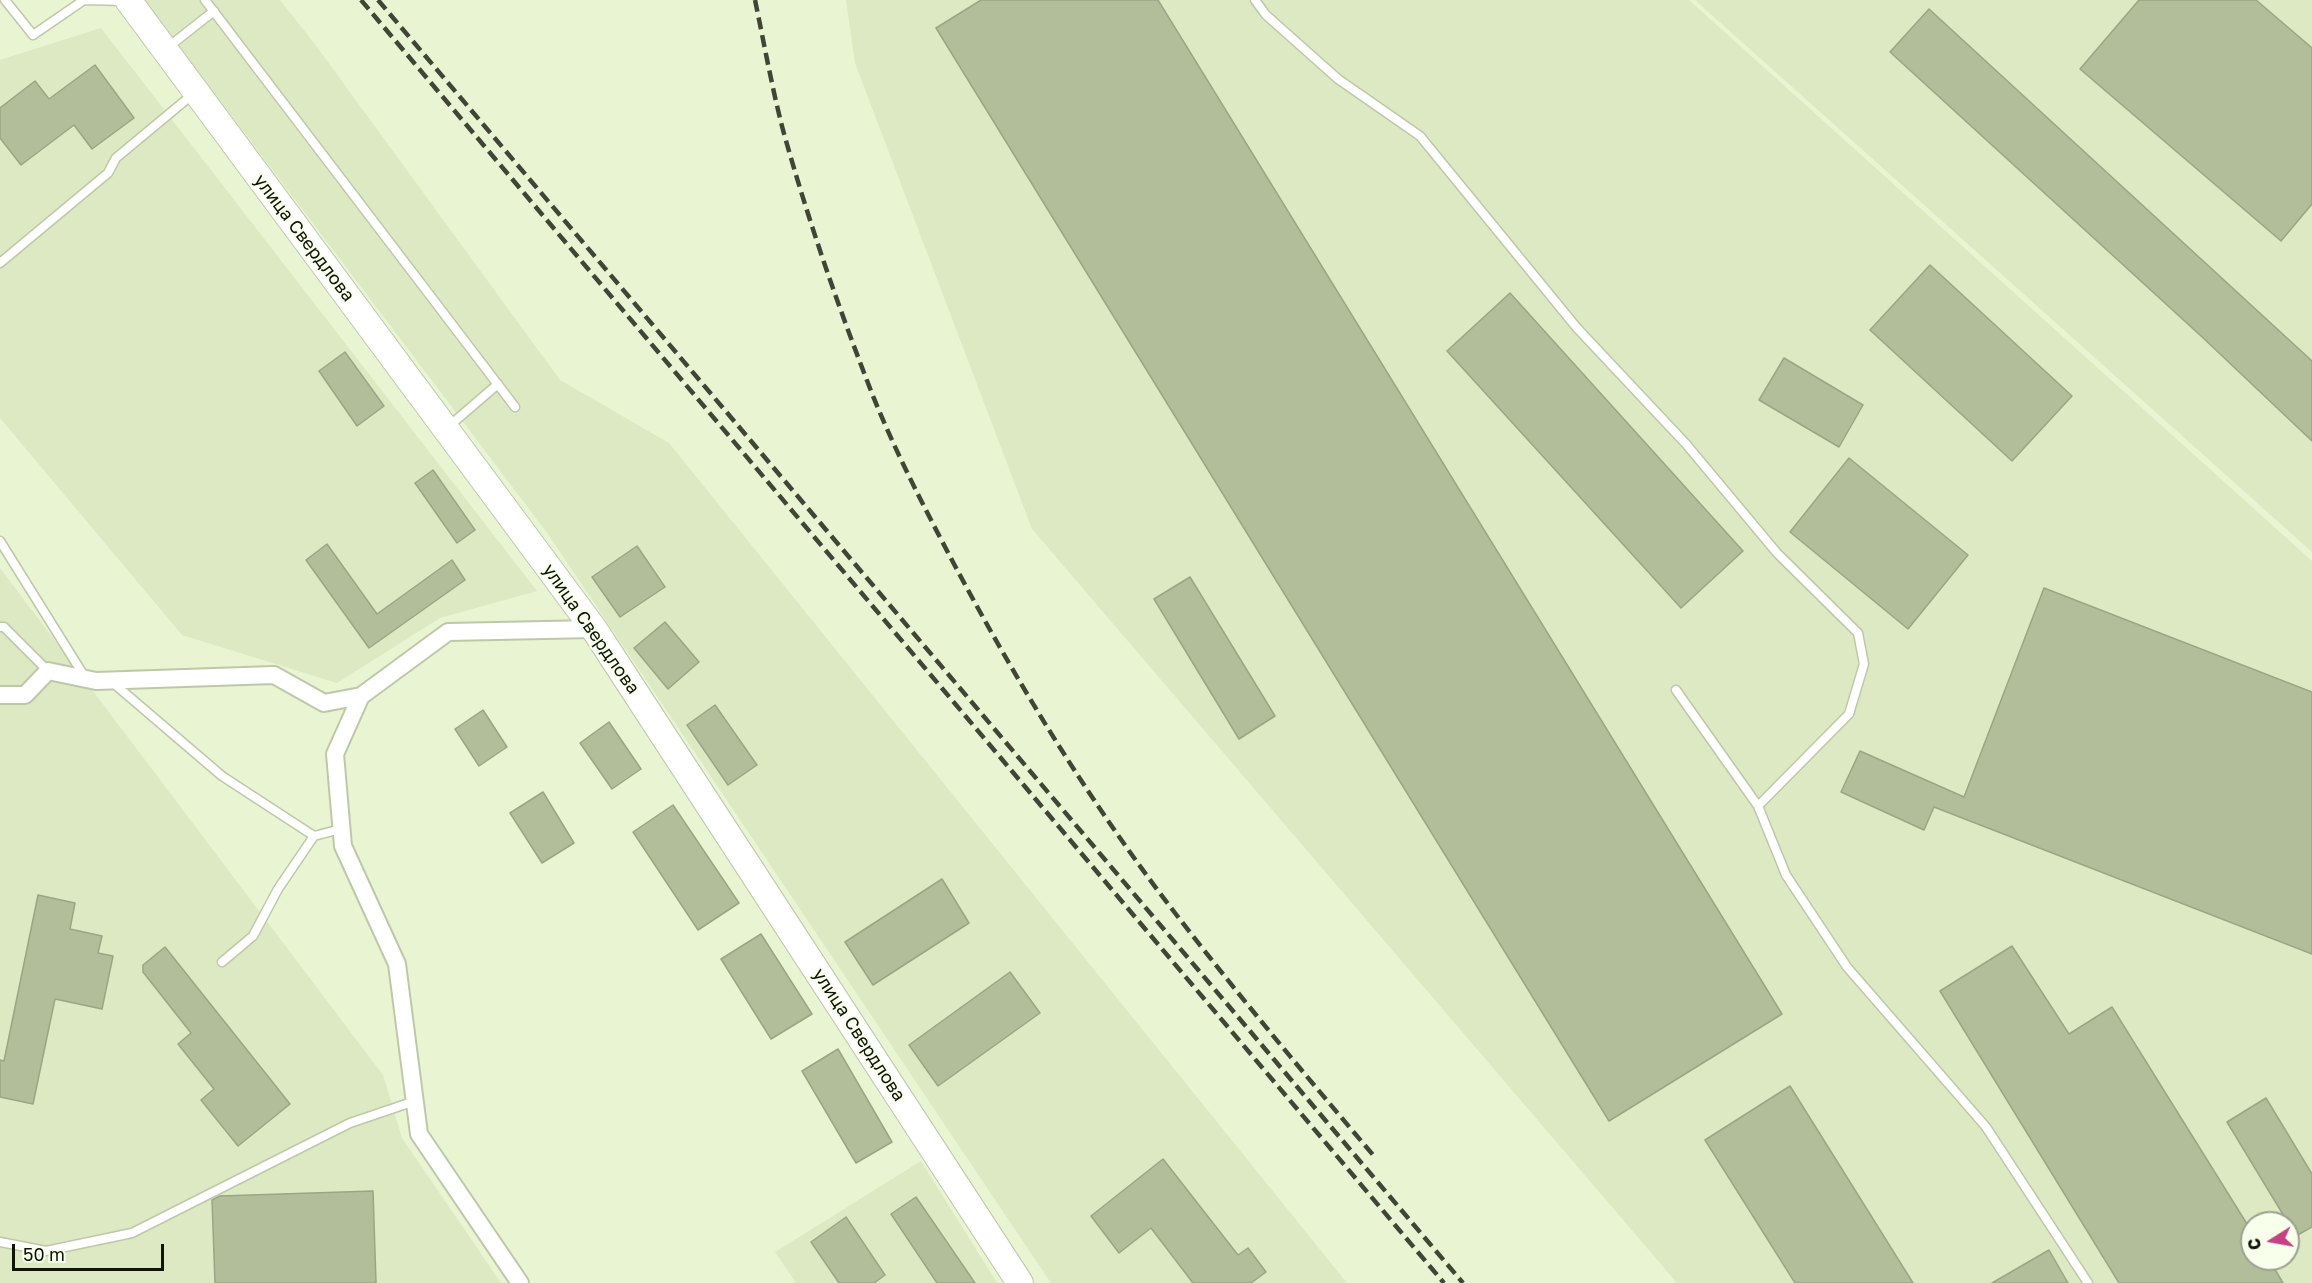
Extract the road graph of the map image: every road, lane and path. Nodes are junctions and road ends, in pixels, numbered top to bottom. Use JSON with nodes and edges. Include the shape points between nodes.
{"nodes":[{"id":1,"x":5,"y":0,"type":"edge"},
{"id":2,"x":205,"y":0,"type":"edge"},
{"id":3,"x":1256,"y":0,"type":"edge"},
{"id":4,"x":128,"y":1,"type":"edge"},
{"id":5,"x":214,"y":11,"type":"junction"},
{"id":6,"x":165,"y":50,"type":"junction"},
{"id":7,"x":196,"y":92,"type":"junction"},
{"id":8,"x":0,"y":263,"type":"edge"},
{"id":9,"x":498,"y":384,"type":"junction"},
{"id":10,"x":515,"y":407,"type":"dead end"},
{"id":11,"x":446,"y":429,"type":"junction"},
{"id":12,"x":0,"y":541,"type":"edge"},
{"id":13,"x":0,"y":627,"type":"edge"},
{"id":14,"x":594,"y":629,"type":"junction"},
{"id":15,"x":48,"y":671,"type":"junction"},
{"id":16,"x":86,"y":679,"type":"junction"},
{"id":17,"x":111,"y":681,"type":"junction"},
{"id":18,"x":1676,"y":690,"type":"dead end"},
{"id":19,"x":0,"y":695,"type":"edge"},
{"id":20,"x":361,"y":696,"type":"junction"},
{"id":21,"x":1758,"y":806,"type":"junction"},
{"id":22,"x":341,"y":829,"type":"junction"},
{"id":23,"x":314,"y":836,"type":"junction"},
{"id":24,"x":222,"y":962,"type":"dead end"},
{"id":25,"x":415,"y":1101,"type":"junction"},
{"id":26,"x":0,"y":1242,"type":"edge"},
{"id":27,"x":520,"y":1283,"type":"edge"},
{"id":28,"x":1020,"y":1283,"type":"edge"},
{"id":29,"x":2088,"y":1283,"type":"edge"}],
"edges":[{"from":1,"to":4,"type":"lane","via":[[33,35],[84,0]]},
{"from":2,"to":5,"type":"lane"},
{"from":3,"to":21,"type":"lane","via":[[1266,15],[1338,79],[1420,136],[1577,328],[1686,444],[1777,553],[1858,633],[1864,664],[1849,714]]},
{"from":4,"to":6,"type":"main road","name":"улица Свердлова"},
{"from":5,"to":6,"type":"lane"},
{"from":5,"to":9,"type":"lane"},
{"from":6,"to":7,"type":"main road","name":"улица Свердлова"},
{"from":7,"to":8,"type":"lane","via":[[116,158],[108,173]]},
{"from":7,"to":11,"type":"main road","name":"улица Свердлова"},
{"from":9,"to":10,"type":"lane"},
{"from":9,"to":11,"type":"lane"},
{"from":11,"to":14,"type":"main road","name":"улица Свердлова"},
{"from":12,"to":16,"type":"lane"},
{"from":13,"to":15,"type":"lane"},
{"from":14,"to":20,"type":"street","via":[[448,632]]},
{"from":14,"to":28,"type":"main road","name":"улица Свердлова"},
{"from":15,"to":16,"type":"street"},
{"from":15,"to":19,"type":"street","via":[[25,695]]},
{"from":16,"to":17,"type":"street"},
{"from":17,"to":20,"type":"street","via":[[274,675],[324,703]]},
{"from":17,"to":23,"type":"lane","via":[[222,776]]},
{"from":18,"to":21,"type":"lane"},
{"from":20,"to":22,"type":"street","via":[[335,754]]},
{"from":21,"to":29,"type":"lane","via":[[1786,875],[1847,967],[1986,1127]]},
{"from":22,"to":23,"type":"lane"},
{"from":22,"to":25,"type":"street","via":[[343,846],[397,964]]},
{"from":23,"to":24,"type":"lane","via":[[278,889],[253,936]]},
{"from":25,"to":26,"type":"lane","via":[[350,1123],[132,1233],[46,1251]]},
{"from":25,"to":27,"type":"street","via":[[419,1134]]}]}
